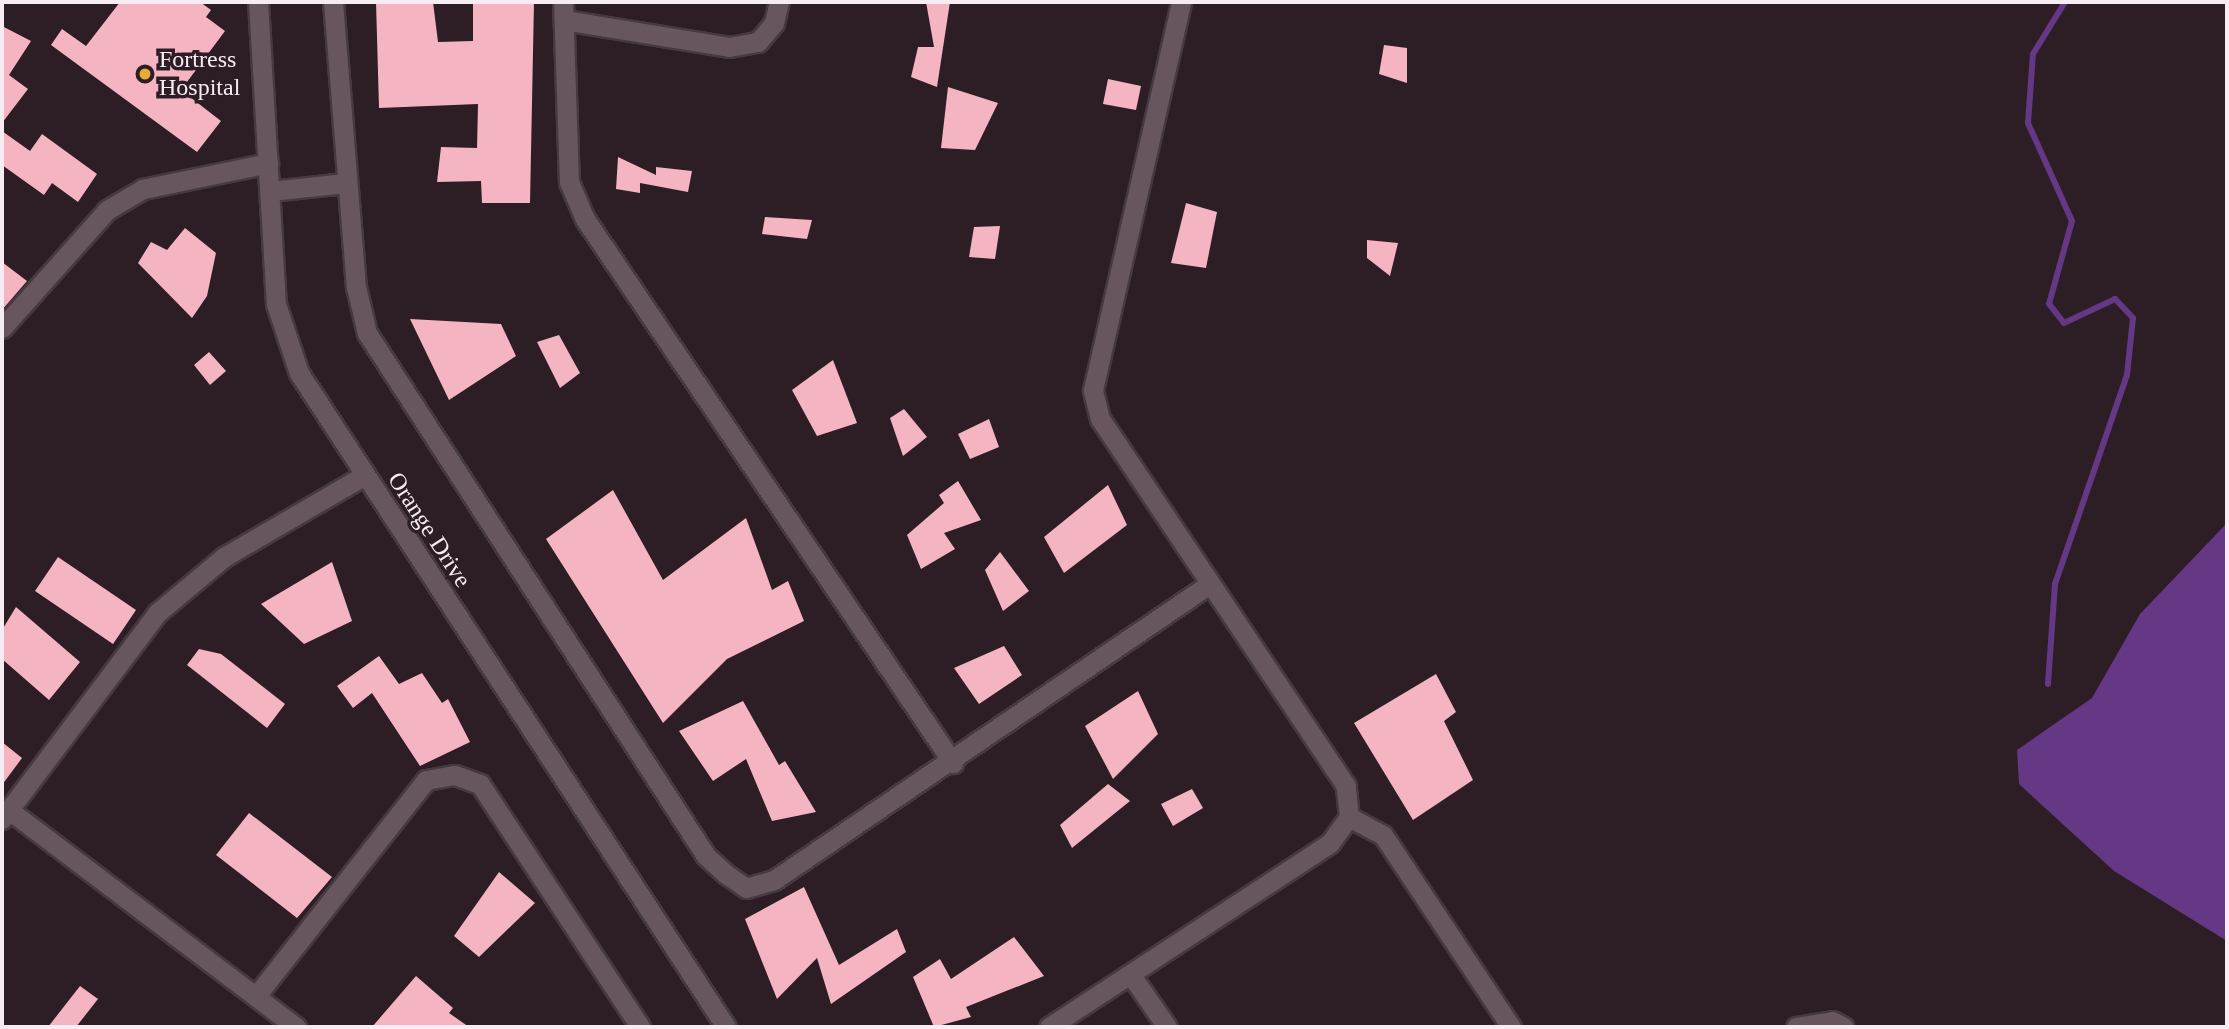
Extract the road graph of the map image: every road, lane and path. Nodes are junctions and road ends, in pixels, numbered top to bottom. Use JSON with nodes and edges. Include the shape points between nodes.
{"nodes":[{"id":1,"x":258,"y":2,"type":"edge"},
{"id":2,"x":333,"y":2,"type":"edge"},
{"id":3,"x":779,"y":2,"type":"edge"},
{"id":4,"x":1181,"y":2,"type":"edge"},
{"id":5,"x":564,"y":11,"type":"edge"},
{"id":6,"x":268,"y":163,"type":"junction"},
{"id":7,"x":346,"y":183,"type":"junction"},
{"id":8,"x":270,"y":191,"type":"junction"},
{"id":9,"x":2,"y":328,"type":"edge"},
{"id":10,"x":363,"y":476,"type":"junction"},
{"id":11,"x":1208,"y":585,"type":"junction"},
{"id":12,"x":953,"y":763,"type":"junction"},
{"id":13,"x":5,"y":814,"type":"edge"},
{"id":14,"x":1349,"y":817,"type":"junction"},
{"id":15,"x":1131,"y":975,"type":"junction"},
{"id":16,"x":256,"y":996,"type":"junction"},
{"id":17,"x":296,"y":1027,"type":"edge"},
{"id":18,"x":640,"y":1027,"type":"edge"},
{"id":19,"x":726,"y":1027,"type":"edge"},
{"id":20,"x":1049,"y":1027,"type":"edge"},
{"id":21,"x":1167,"y":1027,"type":"edge"},
{"id":22,"x":1511,"y":1027,"type":"edge"},
{"id":23,"x":1796,"y":1027,"type":"edge"},
{"id":24,"x":1844,"y":1027,"type":"edge"}],
"edges":[{"from":1,"to":6,"type":"street","name":"Orange Drive"},
{"from":2,"to":7,"type":"street"},
{"from":3,"to":5,"type":"street","via":[[774,23],[758,42],[729,47]]},
{"from":4,"to":11,"type":"street","via":[[1093,390],[1100,419]]},
{"from":5,"to":12,"type":"street","via":[[569,182],[585,219]]},
{"from":6,"to":8,"type":"street","name":"Orange Drive"},
{"from":6,"to":9,"type":"street","via":[[143,189],[107,210]]},
{"from":7,"to":8,"type":"street"},
{"from":7,"to":12,"type":"street","via":[[356,287],[367,333],[706,856],[746,888],[774,880]]},
{"from":8,"to":10,"type":"street","name":"Orange Drive","via":[[276,304],[285,341]]},
{"from":10,"to":13,"type":"street","via":[[224,557],[157,613]]},
{"from":10,"to":19,"type":"street","name":"Orange Drive"},
{"from":11,"to":12,"type":"street"},
{"from":11,"to":14,"type":"street","via":[[1346,786]]},
{"from":13,"to":16,"type":"street"},
{"from":14,"to":15,"type":"street","via":[[1330,843]]},
{"from":14,"to":22,"type":"street","via":[[1383,835]]},
{"from":15,"to":20,"type":"street"},
{"from":15,"to":21,"type":"street"},
{"from":16,"to":17,"type":"street"},
{"from":16,"to":18,"type":"street","via":[[426,780],[455,775],[480,784]]},
{"from":23,"to":24,"type":"street","via":[[1832,1021]]}]}
